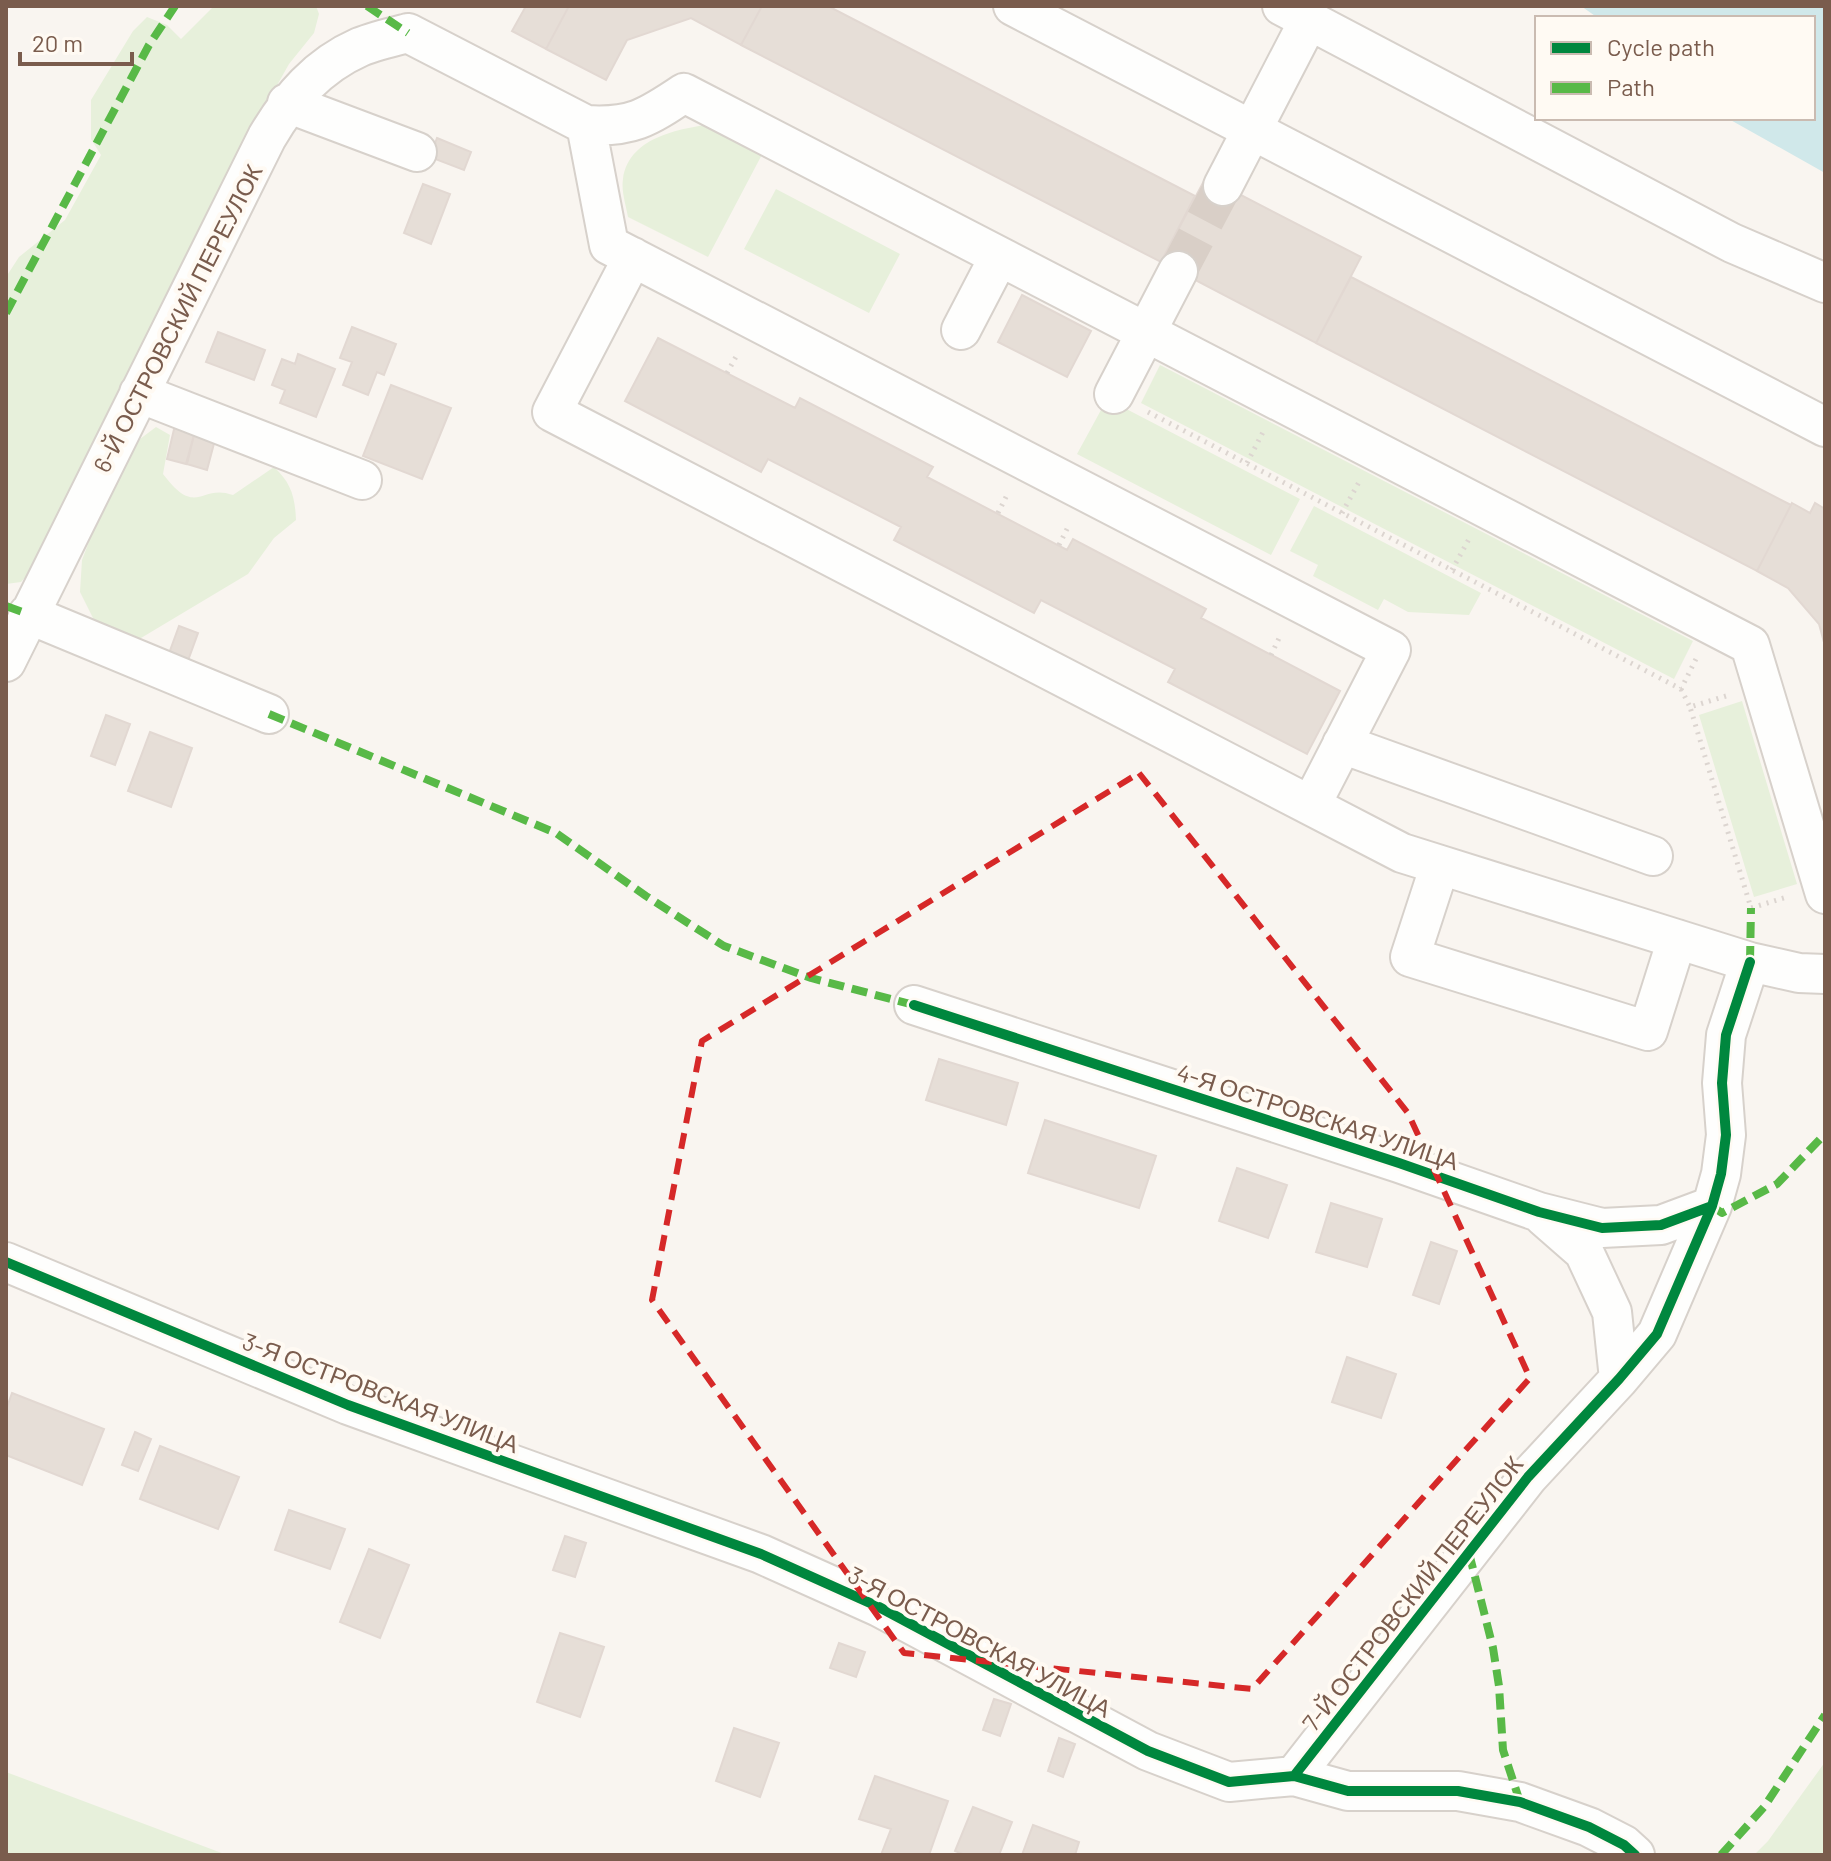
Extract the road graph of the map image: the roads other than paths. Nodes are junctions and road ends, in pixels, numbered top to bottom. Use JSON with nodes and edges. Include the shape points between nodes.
{"nodes":[{"id":1,"x":1013,"y":6,"type":"edge"},
{"id":2,"x":1295,"y":13,"type":"edge"},
{"id":3,"x":415,"y":19,"type":"edge"},
{"id":4,"x":287,"y":103,"type":"junction"},
{"id":5,"x":586,"y":125,"type":"junction"},
{"id":6,"x":1252,"y":129,"type":"junction"},
{"id":7,"x":417,"y":152,"type":"dead end"},
{"id":8,"x":1223,"y":186,"type":"tunnel mouth"},
{"id":9,"x":633,"y":257,"type":"junction"},
{"id":10,"x":999,"y":257,"type":"junction"},
{"id":11,"x":1178,"y":271,"type":"tunnel mouth"},
{"id":12,"x":1825,"y":283,"type":"edge"},
{"id":13,"x":961,"y":330,"type":"dead end"},
{"id":14,"x":1146,"y":332,"type":"junction"},
{"id":15,"x":139,"y":393,"type":"junction"},
{"id":16,"x":1114,"y":394,"type":"road end"},
{"id":17,"x":1825,"y":427,"type":"edge"},
{"id":18,"x":362,"y":480,"type":"dead end"},
{"id":19,"x":28,"y":614,"type":"junction"},
{"id":20,"x":6,"y":662,"type":"edge"},
{"id":21,"x":269,"y":714,"type":"dead end"},
{"id":22,"x":1342,"y":744,"type":"junction"},
{"id":23,"x":1311,"y":805,"type":"junction"},
{"id":24,"x":1653,"y":856,"type":"dead end"},
{"id":25,"x":1440,"y":865,"type":"junction"},
{"id":26,"x":1824,"y":890,"type":"edge"},
{"id":27,"x":1677,"y":939,"type":"junction"},
{"id":28,"x":1750,"y":962,"type":"junction"},
{"id":29,"x":1825,"y":974,"type":"edge"},
{"id":30,"x":914,"y":1005,"type":"dead end"},
{"id":31,"x":1712,"y":1206,"type":"junction"},
{"id":32,"x":1539,"y":1212,"type":"junction"},
{"id":33,"x":6,"y":1262,"type":"edge"},
{"id":34,"x":1619,"y":1379,"type":"junction"},
{"id":35,"x":1294,"y":1776,"type":"junction"},
{"id":36,"x":1635,"y":1855,"type":"edge"}],
"edges":[{"from":1,"to":6,"type":"street"},
{"from":2,"to":6,"type":"street"},
{"from":2,"to":12,"type":"street","via":[[1732,243]]},
{"from":3,"to":4,"type":"street","name":"6-Й ОСТРОВСКИЙ ПЕРЕУЛОК","via":[[314,75]]},
{"from":3,"to":5,"type":"street"},
{"from":4,"to":7,"type":"street"},
{"from":4,"to":15,"type":"street","name":"6-Й ОСТРОВСКИЙ ПЕРЕУЛОК"},
{"from":5,"to":9,"type":"street","via":[[609,245]]},
{"from":5,"to":10,"type":"street","via":[[615,127],[649,117],[684,93]]},
{"from":6,"to":8,"type":"street"},
{"from":6,"to":17,"type":"street"},
{"from":9,"to":22,"type":"street","via":[[1391,650]]},
{"from":9,"to":23,"type":"street","via":[[552,412]]},
{"from":10,"to":13,"type":"street"},
{"from":10,"to":14,"type":"street"},
{"from":11,"to":14,"type":"street"},
{"from":14,"to":16,"type":"street"},
{"from":14,"to":26,"type":"street","via":[[1750,645]]},
{"from":15,"to":18,"type":"street"},
{"from":15,"to":19,"type":"street","name":"6-Й ОСТРОВСКИЙ ПЕРЕУЛОК"},
{"from":19,"to":20,"type":"street","name":"6-Й ОСТРОВСКИЙ ПЕРЕУЛОК"},
{"from":19,"to":21,"type":"street"},
{"from":22,"to":23,"type":"street"},
{"from":22,"to":24,"type":"street"},
{"from":23,"to":25,"type":"street","via":[[1402,853]]},
{"from":25,"to":27,"type":"street"},
{"from":25,"to":27,"type":"street","via":[[1410,957],[1633,1027],[1648,1031]]},
{"from":27,"to":28,"type":"street"},
{"from":28,"to":29,"type":"street"},
{"from":28,"to":31,"type":"street","name":"7-Й ОСТРОВСКИЙ ПЕРЕУЛОК","via":[[1726,1035],[1726,1135]]},
{"from":30,"to":32,"type":"street","name":"4-Я ОСТРОВСКАЯ УЛИЦА"},
{"from":31,"to":32,"type":"street","name":"4-Я ОСТРОВСКАЯ УЛИЦА","via":[[1661,1225],[1602,1228]]},
{"from":31,"to":34,"type":"street","name":"7-Й ОСТРОВСКИЙ ПЕРЕУЛОК","via":[[1657,1334]]},
{"from":32,"to":34,"type":"street","via":[[1584,1252],[1612,1312]]},
{"from":33,"to":35,"type":"street","name":"3-Я ОСТРОВСКАЯ УЛИЦА","via":[[348,1405],[761,1554],[879,1607],[1148,1751],[1229,1782]]},
{"from":34,"to":35,"type":"street","name":"7-Й ОСТРОВСКИЙ ПЕРЕУЛОК","via":[[1528,1477]]},
{"from":35,"to":36,"type":"street","name":"3-Я ОСТРОВСКАЯ УЛИЦА","via":[[1348,1791],[1458,1791],[1520,1802],[1589,1827]]}]}
